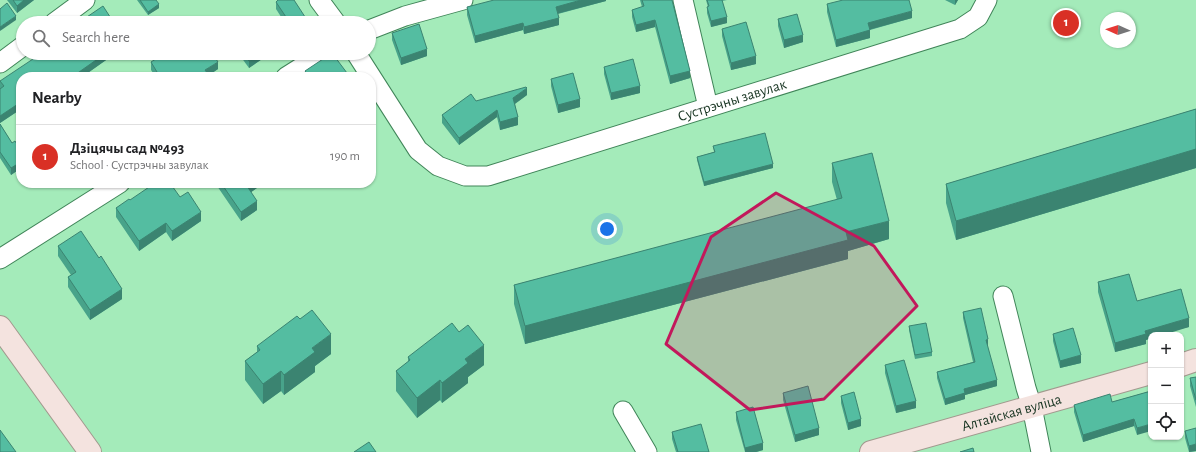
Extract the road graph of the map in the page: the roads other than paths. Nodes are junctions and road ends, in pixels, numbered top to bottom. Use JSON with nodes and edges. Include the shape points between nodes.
{"nodes":[{"id":1,"x":85,"y":0,"type":"edge"},
{"id":2,"x":319,"y":0,"type":"edge"},
{"id":3,"x":463,"y":0,"type":"edge"},
{"id":4,"x":683,"y":0,"type":"edge"},
{"id":5,"x":987,"y":0,"type":"edge"},
{"id":6,"x":63,"y":16,"type":"edge"},
{"id":7,"x":331,"y":16,"type":"edge"},
{"id":8,"x":376,"y":27,"type":"edge"},
{"id":9,"x":16,"y":51,"type":"edge"},
{"id":10,"x":313,"y":60,"type":"edge"},
{"id":11,"x":360,"y":60,"type":"edge"},
{"id":12,"x":0,"y":63,"type":"edge"},
{"id":13,"x":294,"y":72,"type":"edge"},
{"id":14,"x":368,"y":72,"type":"edge"},
{"id":15,"x":376,"y":84,"type":"edge"},
{"id":16,"x":708,"y":106,"type":"junction"},
{"id":17,"x":112,"y":188,"type":"edge"},
{"id":18,"x":0,"y":259,"type":"edge"},
{"id":19,"x":1003,"y":296,"type":"dead end"},
{"id":20,"x":0,"y":327,"type":"edge"},
{"id":21,"x":1196,"y":360,"type":"edge"},
{"id":22,"x":1184,"y":364,"type":"edge"},
{"id":23,"x":1148,"y":374,"type":"edge"},
{"id":24,"x":1032,"y":407,"type":"junction"},
{"id":25,"x":622,"y":412,"type":"dead end"},
{"id":26,"x":90,"y":452,"type":"edge"},
{"id":27,"x":648,"y":452,"type":"edge"},
{"id":28,"x":871,"y":452,"type":"edge"},
{"id":29,"x":1041,"y":452,"type":"edge"}],
"edges":[{"from":1,"to":6,"type":"street"},
{"from":2,"to":7,"type":"street"},
{"from":3,"to":8,"type":"street","via":[[405,16]]},
{"from":4,"to":16,"type":"street"},
{"from":5,"to":16,"type":"street","name":"Сустрэчны завулак","via":[[978,17],[960,29]]},
{"from":9,"to":12,"type":"street"},
{"from":10,"to":13,"type":"street"},
{"from":11,"to":14,"type":"street","name":"Сустрэчны завулак"},
{"from":15,"to":16,"type":"street","name":"Сустрэчны завулак","via":[[418,150],[438,166],[464,176],[488,176]]},
{"from":17,"to":18,"type":"street"},
{"from":19,"to":24,"type":"street"},
{"from":20,"to":26,"type":"main road"},
{"from":21,"to":22,"type":"main road"},
{"from":23,"to":24,"type":"main road","name":"Алтайская вуліца"},
{"from":24,"to":28,"type":"main road","name":"Алтайская вуліца"},
{"from":24,"to":29,"type":"street"},
{"from":25,"to":27,"type":"street"}]}
